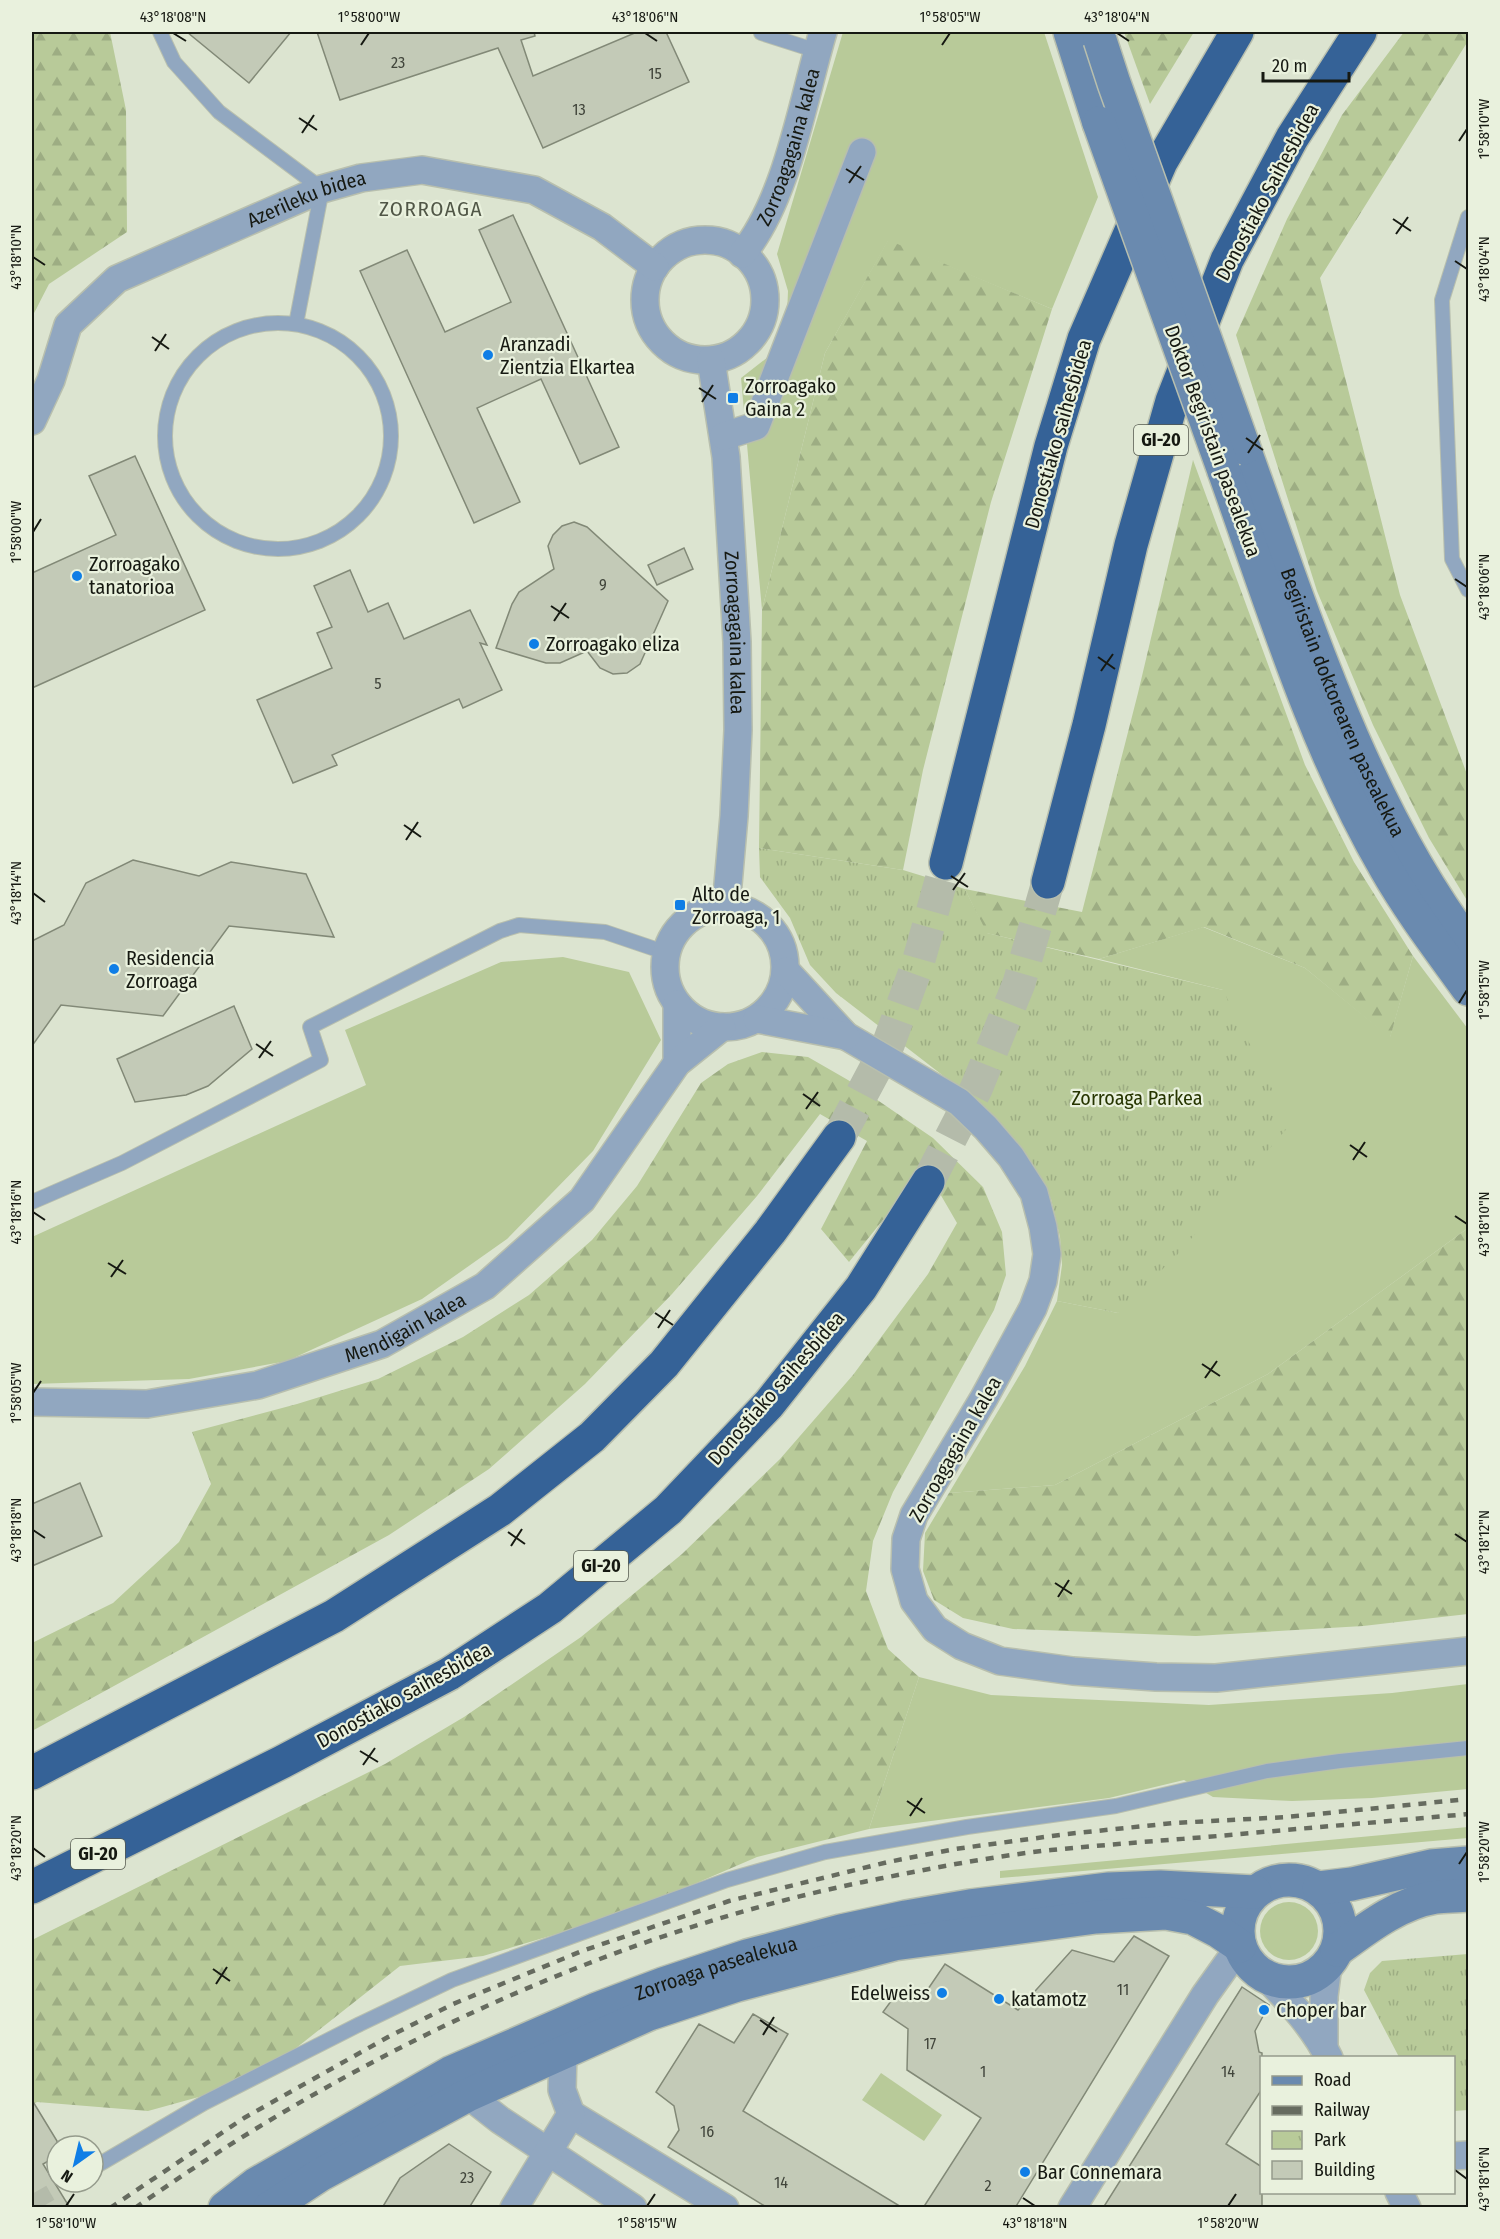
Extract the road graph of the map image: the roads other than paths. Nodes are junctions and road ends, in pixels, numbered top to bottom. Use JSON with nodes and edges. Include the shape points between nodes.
{"nodes":[{"id":1,"x":160,"y":32,"type":"edge"},
{"id":2,"x":1237,"y":32,"type":"edge"},
{"id":3,"x":1360,"y":32,"type":"edge"},
{"id":4,"x":761,"y":33,"type":"dead end"},
{"id":5,"x":1090,"y":34,"type":"edge"},
{"id":6,"x":820,"y":41,"type":"edge"},
{"id":7,"x":862,"y":152,"type":"dead end"},
{"id":8,"x":322,"y":189,"type":"junction"},
{"id":9,"x":1468,"y":217,"type":"edge"},
{"id":10,"x":742,"y":254,"type":"junction"},
{"id":11,"x":655,"y":267,"type":"junction"},
{"id":12,"x":296,"y":324,"type":"junction"},
{"id":13,"x":711,"y":360,"type":"junction"},
{"id":14,"x":32,"y":421,"type":"edge"},
{"id":15,"x":724,"y":436,"type":"junction"},
{"id":16,"x":1234,"y":459,"type":"junction"},
{"id":17,"x":1468,"y":590,"type":"edge"},
{"id":18,"x":1330,"y":758,"type":"joint"},
{"id":19,"x":946,"y":863,"type":"tunnel mouth"},
{"id":20,"x":1048,"y":882,"type":"tunnel mouth"},
{"id":21,"x":726,"y":907,"type":"junction"},
{"id":22,"x":1468,"y":944,"type":"edge"},
{"id":23,"x":667,"y":952,"type":"junction"},
{"id":24,"x":786,"y":971,"type":"junction"},
{"id":25,"x":1468,"y":989,"type":"edge"},
{"id":26,"x":677,"y":1004,"type":"junction"},
{"id":27,"x":757,"y":1019,"type":"junction"},
{"id":28,"x":722,"y":1027,"type":"junction"},
{"id":29,"x":846,"y":1036,"type":"junction"},
{"id":30,"x":677,"y":1063,"type":"junction"},
{"id":31,"x":839,"y":1137,"type":"tunnel mouth"},
{"id":32,"x":928,"y":1182,"type":"tunnel mouth"},
{"id":33,"x":32,"y":1202,"type":"edge"},
{"id":34,"x":32,"y":1401,"type":"edge"},
{"id":35,"x":1468,"y":1651,"type":"edge"},
{"id":36,"x":1468,"y":1748,"type":"edge"},
{"id":37,"x":32,"y":1773,"type":"edge"},
{"id":38,"x":1468,"y":1863,"type":"edge"},
{"id":39,"x":32,"y":1887,"type":"edge"},
{"id":40,"x":1318,"y":1888,"type":"junction"},
{"id":41,"x":1255,"y":1892,"type":"junction"},
{"id":42,"x":1468,"y":1895,"type":"edge"},
{"id":43,"x":1240,"y":1946,"type":"junction"},
{"id":44,"x":1333,"y":1957,"type":"junction"},
{"id":45,"x":1266,"y":1977,"type":"junction"},
{"id":46,"x":563,"y":2051,"type":"junction"},
{"id":47,"x":1327,"y":2052,"type":"edge"},
{"id":48,"x":468,"y":2095,"type":"junction"},
{"id":49,"x":571,"y":2114,"type":"junction"},
{"id":50,"x":548,"y":2150,"type":"junction"},
{"id":51,"x":105,"y":2161,"type":"edge"},
{"id":52,"x":1400,"y":2194,"type":"edge"},
{"id":53,"x":225,"y":2208,"type":"edge"},
{"id":54,"x":270,"y":2208,"type":"edge"},
{"id":55,"x":514,"y":2208,"type":"edge"},
{"id":56,"x":633,"y":2208,"type":"edge"},
{"id":57,"x":725,"y":2208,"type":"edge"},
{"id":58,"x":1072,"y":2208,"type":"edge"},
{"id":59,"x":1407,"y":2208,"type":"edge"}],
"edges":[{"from":1,"to":8,"type":"lane","via":[[174,62],[219,112]]},
{"from":2,"to":19,"type":"highway","name":"Donostiako saihesbidea","via":[[1161,162],[1084,339],[1051,446]]},
{"from":3,"to":20,"type":"highway","name":"Donostiako Saihesbidea","number":"GI-20","via":[[1292,138],[1227,260],[1172,401],[1131,545]]},
{"from":4,"to":6,"type":"lane"},
{"from":5,"to":16,"type":"main road","name":"Doktor Begiristain pasealekua","bridge":true,"via":[[1114,83]]},
{"from":5,"to":16,"type":"main road","name":"Doktor Begiristain pasealekua","bridge":true,"via":[[1099,123]]},
{"from":6,"to":10,"type":"street","name":"Zorroagagaina kalea","via":[[768,217]]},
{"from":7,"to":15,"type":"street","via":[[756,426]]},
{"from":8,"to":11,"type":"street","name":"Azerileku bidea","via":[[361,178],[422,170],[534,190],[602,227]]},
{"from":8,"to":12,"type":"lane"},
{"from":8,"to":14,"type":"street","name":"Azerileku bidea","via":[[117,279],[68,324],[51,380]]},
{"from":9,"to":17,"type":"lane","via":[[1442,300],[1452,560]]},
{"from":10,"to":11,"type":"street","via":[[728,245],[695,241],[673,250]]},
{"from":10,"to":13,"type":"street","via":[[762,282],[762,317],[743,346],[728,356]]},
{"from":11,"to":13,"type":"street","via":[[647,285],[649,323],[674,352],[692,359]]},
{"from":12,"to":12,"type":"lane","via":[[269,323],[243,328],[218,339],[180,377],[169,402],[164,428],[173,481],[205,523],[228,538],[253,547],[281,550],[334,535],[357,518],[386,471],[391,444],[389,416],[381,390],[367,366],[347,346],[323,332]]},
{"from":13,"to":15,"type":"street","name":"Zorroagagaina kalea"},
{"from":15,"to":21,"type":"street","name":"Zorroagagaina kalea","via":[[734,571],[738,730]]},
{"from":16,"to":18,"type":"main road","name":"Doktor Begiristain pasealekua","via":[[1298,677]]},
{"from":16,"to":22,"type":"main road","name":"Begiristain doktorearen pasealekua","via":[[1356,745],[1412,858]]},
{"from":18,"to":25,"type":"main road","name":"Begiristain doktorearen pasealekua","via":[[1387,871]]},
{"from":21,"to":23,"type":"street","via":[[706,910],[688,920],[675,934]]},
{"from":21,"to":24,"type":"street","via":[[758,917],[771,928],[784,955]]},
{"from":23,"to":26,"type":"street","via":[[668,988]]},
{"from":23,"to":33,"type":"lane","via":[[606,932],[519,925],[500,931],[310,1027],[321,1060],[122,1163]]},
{"from":24,"to":27,"type":"street","via":[[782,990]]},
{"from":24,"to":29,"type":"street","name":"Zorroagagaina kalea"},
{"from":26,"to":28,"type":"street","via":[[689,1016]]},
{"from":26,"to":30,"type":"street"},
{"from":27,"to":28,"type":"street","via":[[740,1026]]},
{"from":27,"to":29,"type":"street","name":"Zorroagagaina kalea"},
{"from":28,"to":30,"type":"street","name":"Mendigain kalea"},
{"from":29,"to":35,"type":"street","name":"Zorroagagaina kalea","via":[[959,1102],[986,1128],[1034,1193],[1043,1227],[1047,1254],[1033,1308],[914,1515],[906,1539],[905,1569],[914,1601],[935,1629],[962,1646],[1000,1661],[1156,1677],[1216,1678]]},
{"from":30,"to":34,"type":"street","name":"Mendigain kalea","via":[[582,1200],[485,1286],[382,1344],[258,1386],[147,1404]]},
{"from":31,"to":37,"type":"highway","via":[[770,1232],[664,1364],[592,1437],[500,1510],[334,1616]]},
{"from":32,"to":39,"type":"highway","name":"Donostiako saihesbidea","number":"GI-20","via":[[861,1288],[769,1404],[668,1510],[550,1608],[449,1674]]},
{"from":36,"to":51,"type":"lane","via":[[1267,1771],[1116,1806],[825,1852],[727,1880],[452,1980],[204,2103]]},
{"from":38,"to":40,"type":"main road","via":[[1431,1866]]},
{"from":40,"to":41,"type":"main road","via":[[1286,1879]]},
{"from":40,"to":44,"type":"main road","via":[[1331,1900],[1339,1916],[1341,1933]]},
{"from":41,"to":43,"type":"main road","via":[[1239,1917]]},
{"from":41,"to":53,"type":"main road","name":"Zorroaga pasealekua","via":[[1170,1887],[1109,1889],[970,1906],[884,1921],[747,1956],[597,2009],[450,2073],[265,2178]]},
{"from":42,"to":44,"type":"main road","via":[[1435,1897],[1411,1904],[1383,1918]]},
{"from":43,"to":45,"type":"main road","via":[[1246,1959]]},
{"from":43,"to":46,"type":"main road","name":"Zorroaga pasealekua","via":[[1193,1917],[1166,1913],[1096,1917],[894,1944],[737,1985],[660,2010]]},
{"from":43,"to":58,"type":"street"},
{"from":44,"to":45,"type":"main road","via":[[1315,1976],[1299,1981],[1282,1982]]},
{"from":44,"to":47,"type":"street","via":[[1324,1996]]},
{"from":45,"to":47,"type":"street"},
{"from":46,"to":48,"type":"main road","name":"Zorroaga pasealekua"},
{"from":46,"to":49,"type":"street","via":[[562,2090]]},
{"from":48,"to":50,"type":"street"},
{"from":48,"to":54,"type":"main road","name":"Zorroaga pasealekua","via":[[320,2175]]},
{"from":49,"to":50,"type":"street"},
{"from":49,"to":57,"type":"street"},
{"from":50,"to":55,"type":"street"},
{"from":50,"to":56,"type":"street"},
{"from":52,"to":59,"type":"street"}]}
